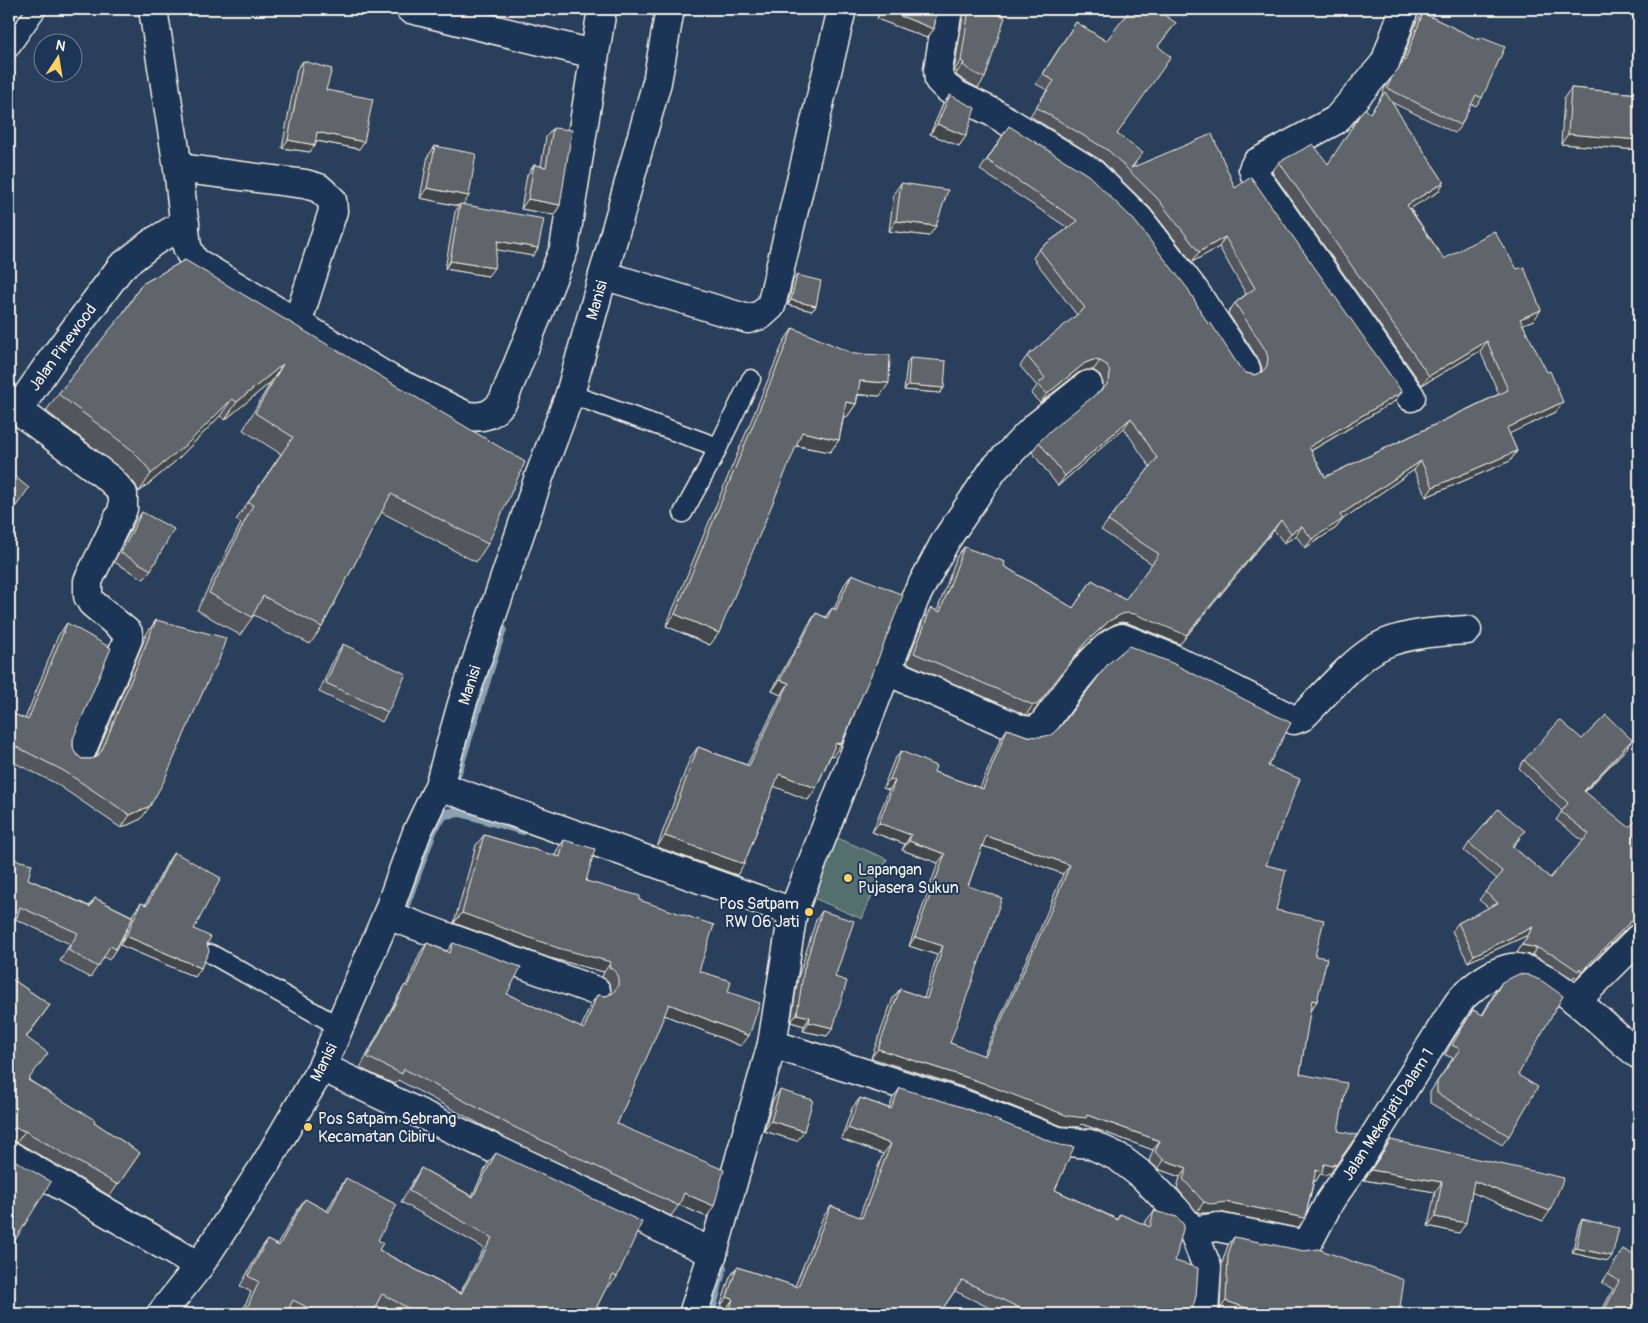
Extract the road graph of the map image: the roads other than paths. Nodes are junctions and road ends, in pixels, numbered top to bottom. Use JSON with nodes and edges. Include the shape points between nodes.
{"nodes":[{"id":1,"x":37,"y":9,"type":"edge"},
{"id":2,"x":153,"y":9,"type":"edge"},
{"id":3,"x":410,"y":9,"type":"edge"},
{"id":4,"x":602,"y":9,"type":"edge"},
{"id":5,"x":670,"y":9,"type":"edge"},
{"id":6,"x":842,"y":9,"type":"edge"},
{"id":7,"x":948,"y":9,"type":"edge"},
{"id":8,"x":1404,"y":9,"type":"edge"},
{"id":9,"x":9,"y":49,"type":"edge"},
{"id":10,"x":594,"y":54,"type":"junction"},
{"id":11,"x":178,"y":168,"type":"junction"},
{"id":12,"x":185,"y":223,"type":"junction"},
{"id":13,"x":603,"y":275,"type":"junction"},
{"id":14,"x":297,"y":324,"type":"junction"},
{"id":15,"x":1246,"y":369,"type":"dead end"},
{"id":16,"x":751,"y":379,"type":"dead end"},
{"id":17,"x":1088,"y":385,"type":"dead end"},
{"id":18,"x":570,"y":394,"type":"junction"},
{"id":19,"x":1412,"y":397,"type":"dead end"},
{"id":20,"x":718,"y":447,"type":"junction"},
{"id":21,"x":683,"y":513,"type":"dead end"},
{"id":22,"x":1467,"y":630,"type":"dead end"},
{"id":23,"x":887,"y":670,"type":"junction"},
{"id":24,"x":79,"y":757,"type":"edge"},
{"id":25,"x":439,"y":786,"type":"junction"},
{"id":26,"x":793,"y":912,"type":"junction"},
{"id":27,"x":387,"y":915,"type":"junction"},
{"id":28,"x":1639,"y":938,"type":"edge"},
{"id":29,"x":211,"y":954,"type":"edge"},
{"id":30,"x":596,"y":991,"type":"dead end"},
{"id":31,"x":1576,"y":1001,"type":"junction"},
{"id":32,"x":340,"y":1027,"type":"junction"},
{"id":33,"x":772,"y":1044,"type":"junction"},
{"id":34,"x":1639,"y":1055,"type":"edge"},
{"id":35,"x":322,"y":1067,"type":"junction"},
{"id":36,"x":9,"y":1155,"type":"edge"},
{"id":37,"x":1193,"y":1231,"type":"junction"},
{"id":38,"x":713,"y":1253,"type":"junction"},
{"id":39,"x":199,"y":1266,"type":"junction"},
{"id":40,"x":161,"y":1314,"type":"edge"},
{"id":41,"x":694,"y":1314,"type":"edge"},
{"id":42,"x":1204,"y":1314,"type":"edge"}],
"edges":[{"from":1,"to":9,"type":"lane"},
{"from":2,"to":11,"type":"street"},
{"from":3,"to":10,"type":"street"},
{"from":4,"to":10,"type":"street"},
{"from":5,"to":13,"type":"street","name":"Manisi","via":[[657,82]]},
{"from":6,"to":13,"type":"street","via":[[771,306],[761,315],[748,319]]},
{"from":7,"to":15,"type":"street","via":[[939,80],[957,95],[994,113],[1091,172],[1144,226],[1194,290]]},
{"from":8,"to":19,"type":"street","via":[[1385,63],[1336,120],[1256,163],[1253,169]]},
{"from":10,"to":14,"type":"street","via":[[564,249],[503,401],[496,410],[487,416],[467,416],[390,379]]},
{"from":11,"to":12,"type":"street"},
{"from":11,"to":14,"type":"street","via":[[305,184],[319,188],[332,200],[333,211]]},
{"from":12,"to":14,"type":"street","via":[[187,247],[194,261]]},
{"from":12,"to":24,"type":"street","name":"Jalan Pinewood","via":[[121,267],[21,404],[26,416],[111,480],[123,494],[123,509],[88,581],[88,596],[92,604],[128,633],[128,639]]},
{"from":13,"to":18,"type":"street","name":"Manisi"},
{"from":16,"to":20,"type":"lane"},
{"from":17,"to":23,"type":"street","via":[[1034,428],[994,469],[946,540],[915,598]]},
{"from":18,"to":20,"type":"lane"},
{"from":18,"to":25,"type":"street","name":"Manisi","via":[[462,704]]},
{"from":20,"to":21,"type":"lane"},
{"from":22,"to":23,"type":"street","via":[[1421,633],[1382,644],[1364,656],[1302,717],[1294,720],[1172,658],[1122,638],[1109,645],[1083,672],[1035,732],[1022,730]]},
{"from":23,"to":26,"type":"street"},
{"from":25,"to":26,"type":"street"},
{"from":25,"to":27,"type":"street","name":"Manisi"},
{"from":26,"to":33,"type":"street"},
{"from":27,"to":30,"type":"street"},
{"from":27,"to":32,"type":"street","name":"Manisi"},
{"from":28,"to":31,"type":"street"},
{"from":29,"to":32,"type":"lane"},
{"from":31,"to":34,"type":"street","name":"Jalan Mekarjati Dalam 1"},
{"from":31,"to":37,"type":"street","name":"Jalan Mekarjati Dalam 1","via":[[1529,971],[1512,968],[1497,973],[1464,996],[1330,1200],[1307,1243],[1217,1227]]},
{"from":32,"to":35,"type":"street","name":"Manisi"},
{"from":33,"to":37,"type":"street","via":[[963,1104],[1058,1140],[1090,1144],[1118,1157],[1144,1176]]},
{"from":33,"to":38,"type":"street"},
{"from":35,"to":38,"type":"street"},
{"from":35,"to":39,"type":"street","name":"Manisi","via":[[265,1165]]},
{"from":36,"to":39,"type":"street"},
{"from":37,"to":42,"type":"street","via":[[1207,1267]]},
{"from":38,"to":41,"type":"street"},
{"from":39,"to":40,"type":"street","name":"Manisi"}]}
